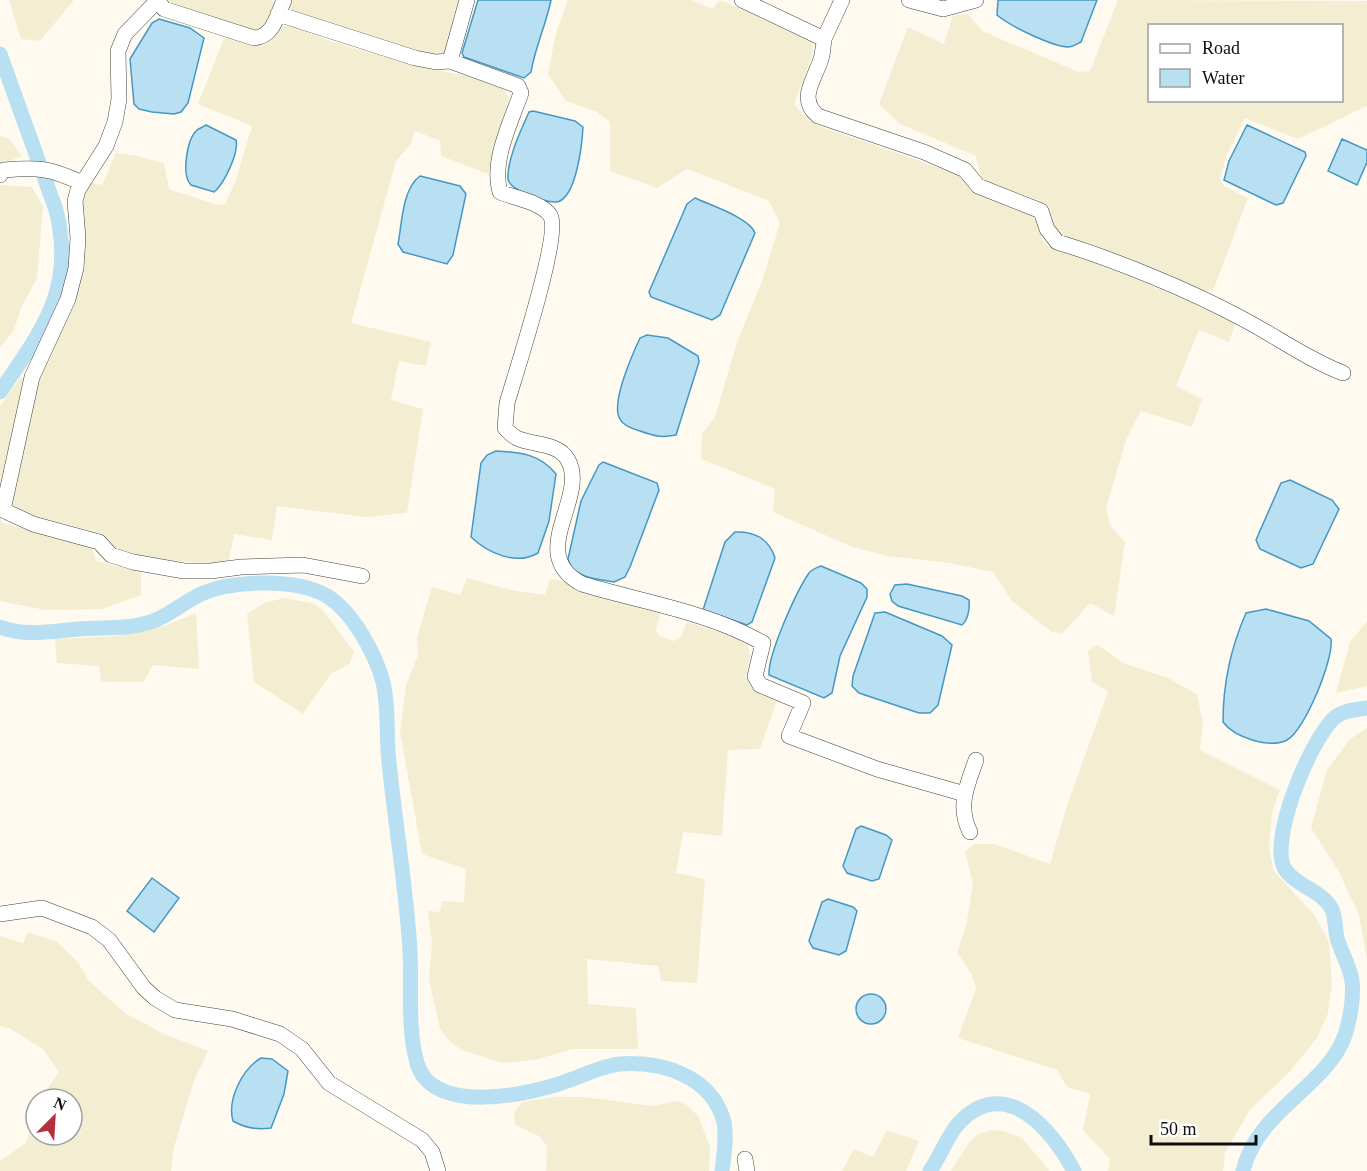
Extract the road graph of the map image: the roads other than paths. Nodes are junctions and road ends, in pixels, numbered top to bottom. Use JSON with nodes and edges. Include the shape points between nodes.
{"nodes":[{"id":1,"x":157,"y":0,"type":"edge"},
{"id":2,"x":467,"y":0,"type":"edge"},
{"id":3,"x":742,"y":0,"type":"edge"},
{"id":4,"x":842,"y":0,"type":"edge"},
{"id":5,"x":909,"y":0,"type":"edge"},
{"id":6,"x":976,"y":0,"type":"edge"},
{"id":7,"x":281,"y":7,"type":"edge"},
{"id":8,"x":824,"y":39,"type":"junction"},
{"id":9,"x":450,"y":61,"type":"junction"},
{"id":10,"x":0,"y":175,"type":"edge"},
{"id":11,"x":82,"y":183,"type":"junction"},
{"id":12,"x":1343,"y":373,"type":"dead end"},
{"id":13,"x":362,"y":576,"type":"dead end"},
{"id":14,"x":975,"y":760,"type":"dead end"},
{"id":15,"x":965,"y":794,"type":"junction"},
{"id":16,"x":970,"y":832,"type":"dead end"},
{"id":17,"x":0,"y":914,"type":"edge"},
{"id":18,"x":438,"y":1171,"type":"edge"}],
"edges":[{"from":1,"to":7,"type":"street","via":[[164,9],[254,38],[268,33]]},
{"from":1,"to":11,"type":"street","via":[[125,34],[118,51],[119,99],[115,122],[106,146]]},
{"from":2,"to":9,"type":"street"},
{"from":3,"to":8,"type":"street"},
{"from":4,"to":8,"type":"street"},
{"from":5,"to":6,"type":"street","via":[[943,9]]},
{"from":7,"to":9,"type":"street","via":[[415,58]]},
{"from":8,"to":12,"type":"street","via":[[822,59],[807,100],[818,116],[965,170],[978,186],[1041,211],[1047,229],[1058,242],[1212,303],[1297,352]]},
{"from":9,"to":15,"type":"street","via":[[518,86],[521,93],[499,166],[500,192],[540,208],[550,215],[554,227],[507,403],[505,428],[517,439],[547,445],[567,457],[574,473],[560,526],[560,563],[566,576],[749,635],[763,643],[755,676],[760,685],[803,703],[789,736],[877,769]]},
{"from":10,"to":11,"type":"street","via":[[4,170],[33,168],[56,171]]},
{"from":11,"to":13,"type":"street","via":[[75,201],[76,268],[68,299],[32,378],[3,510],[33,524],[99,543],[111,555],[134,562],[184,571],[303,565]]},
{"from":14,"to":15,"type":"street"},
{"from":15,"to":16,"type":"street","via":[[963,818]]},
{"from":17,"to":18,"type":"street","via":[[42,908],[92,927],[109,940],[144,988],[165,1004],[176,1010],[232,1019],[280,1034],[302,1048],[329,1083],[422,1140],[432,1152]]}]}
